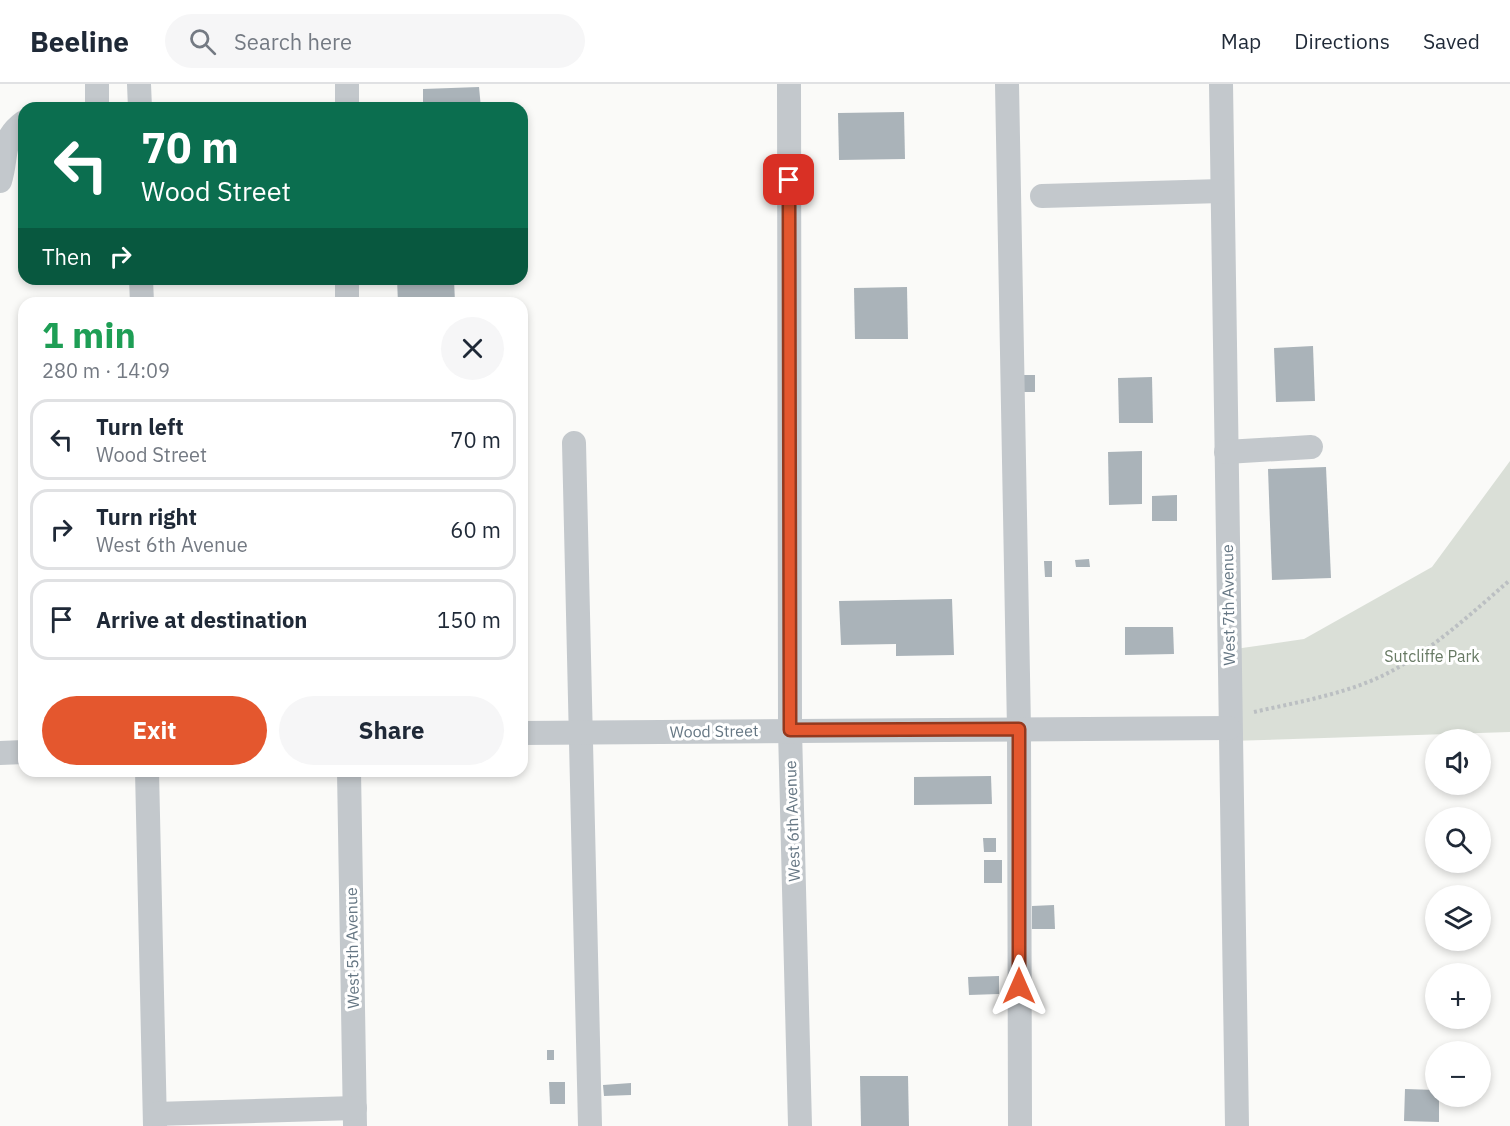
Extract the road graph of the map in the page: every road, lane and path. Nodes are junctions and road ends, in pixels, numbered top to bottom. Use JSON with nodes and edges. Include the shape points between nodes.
{"nodes":[{"id":1,"x":139,"y":84,"type":"edge"},
{"id":2,"x":347,"y":84,"type":"edge"},
{"id":3,"x":789,"y":84,"type":"edge"},
{"id":4,"x":1007,"y":84,"type":"edge"},
{"id":5,"x":1221,"y":84,"type":"edge"},
{"id":6,"x":140,"y":102,"type":"edge"},
{"id":7,"x":347,"y":102,"type":"edge"},
{"id":8,"x":18,"y":128,"type":"edge"},
{"id":9,"x":0,"y":181,"type":"edge"},
{"id":10,"x":1222,"y":191,"type":"junction"},
{"id":11,"x":1042,"y":196,"type":"dead end"},
{"id":12,"x":574,"y":443,"type":"dead end"},
{"id":13,"x":1311,"y":447,"type":"dead end"},
{"id":14,"x":1226,"y":452,"type":"junction"},
{"id":15,"x":1510,"y":580,"type":"edge"},
{"id":16,"x":1229,"y":723,"type":"junction"},
{"id":17,"x":1019,"y":729,"type":"junction"},
{"id":18,"x":790,"y":730,"type":"junction"},
{"id":19,"x":582,"y":732,"type":"junction"},
{"id":20,"x":528,"y":733,"type":"edge"},
{"id":21,"x":18,"y":752,"type":"edge"},
{"id":22,"x":0,"y":753,"type":"edge"},
{"id":23,"x":147,"y":777,"type":"edge"},
{"id":24,"x":349,"y":777,"type":"edge"},
{"id":25,"x":355,"y":1117,"type":"edge"},
{"id":26,"x":155,"y":1120,"type":"edge"},
{"id":27,"x":590,"y":1126,"type":"edge"},
{"id":28,"x":800,"y":1126,"type":"edge"},
{"id":29,"x":1020,"y":1126,"type":"edge"},
{"id":30,"x":1237,"y":1126,"type":"edge"}],
"edges":[{"from":1,"to":6,"type":"street"},
{"from":2,"to":7,"type":"street"},
{"from":3,"to":18,"type":"street","name":"West 6th Avenue"},
{"from":4,"to":17,"type":"street"},
{"from":5,"to":10,"type":"street","name":"West 7th Avenue"},
{"from":8,"to":9,"type":"street","via":[[8,137]]},
{"from":10,"to":11,"type":"street"},
{"from":10,"to":14,"type":"street","name":"West 7th Avenue"},
{"from":12,"to":19,"type":"street"},
{"from":13,"to":14,"type":"street"},
{"from":14,"to":16,"type":"street","name":"West 7th Avenue"},
{"from":15,"to":16,"type":"path","via":[[1456,625],[1388,673],[1361,685]]},
{"from":16,"to":17,"type":"street","name":"Wood Street"},
{"from":16,"to":30,"type":"street","name":"West 7th Avenue"},
{"from":17,"to":18,"type":"street","name":"Wood Street"},
{"from":17,"to":29,"type":"street"},
{"from":18,"to":19,"type":"street","name":"Wood Street"},
{"from":18,"to":28,"type":"street","name":"West 6th Avenue"},
{"from":19,"to":20,"type":"street","name":"Wood Street"},
{"from":19,"to":27,"type":"street"},
{"from":21,"to":22,"type":"street"},
{"from":23,"to":26,"type":"street"},
{"from":24,"to":25,"type":"street","name":"West 5th Avenue"},
{"from":25,"to":26,"type":"street"}]}
